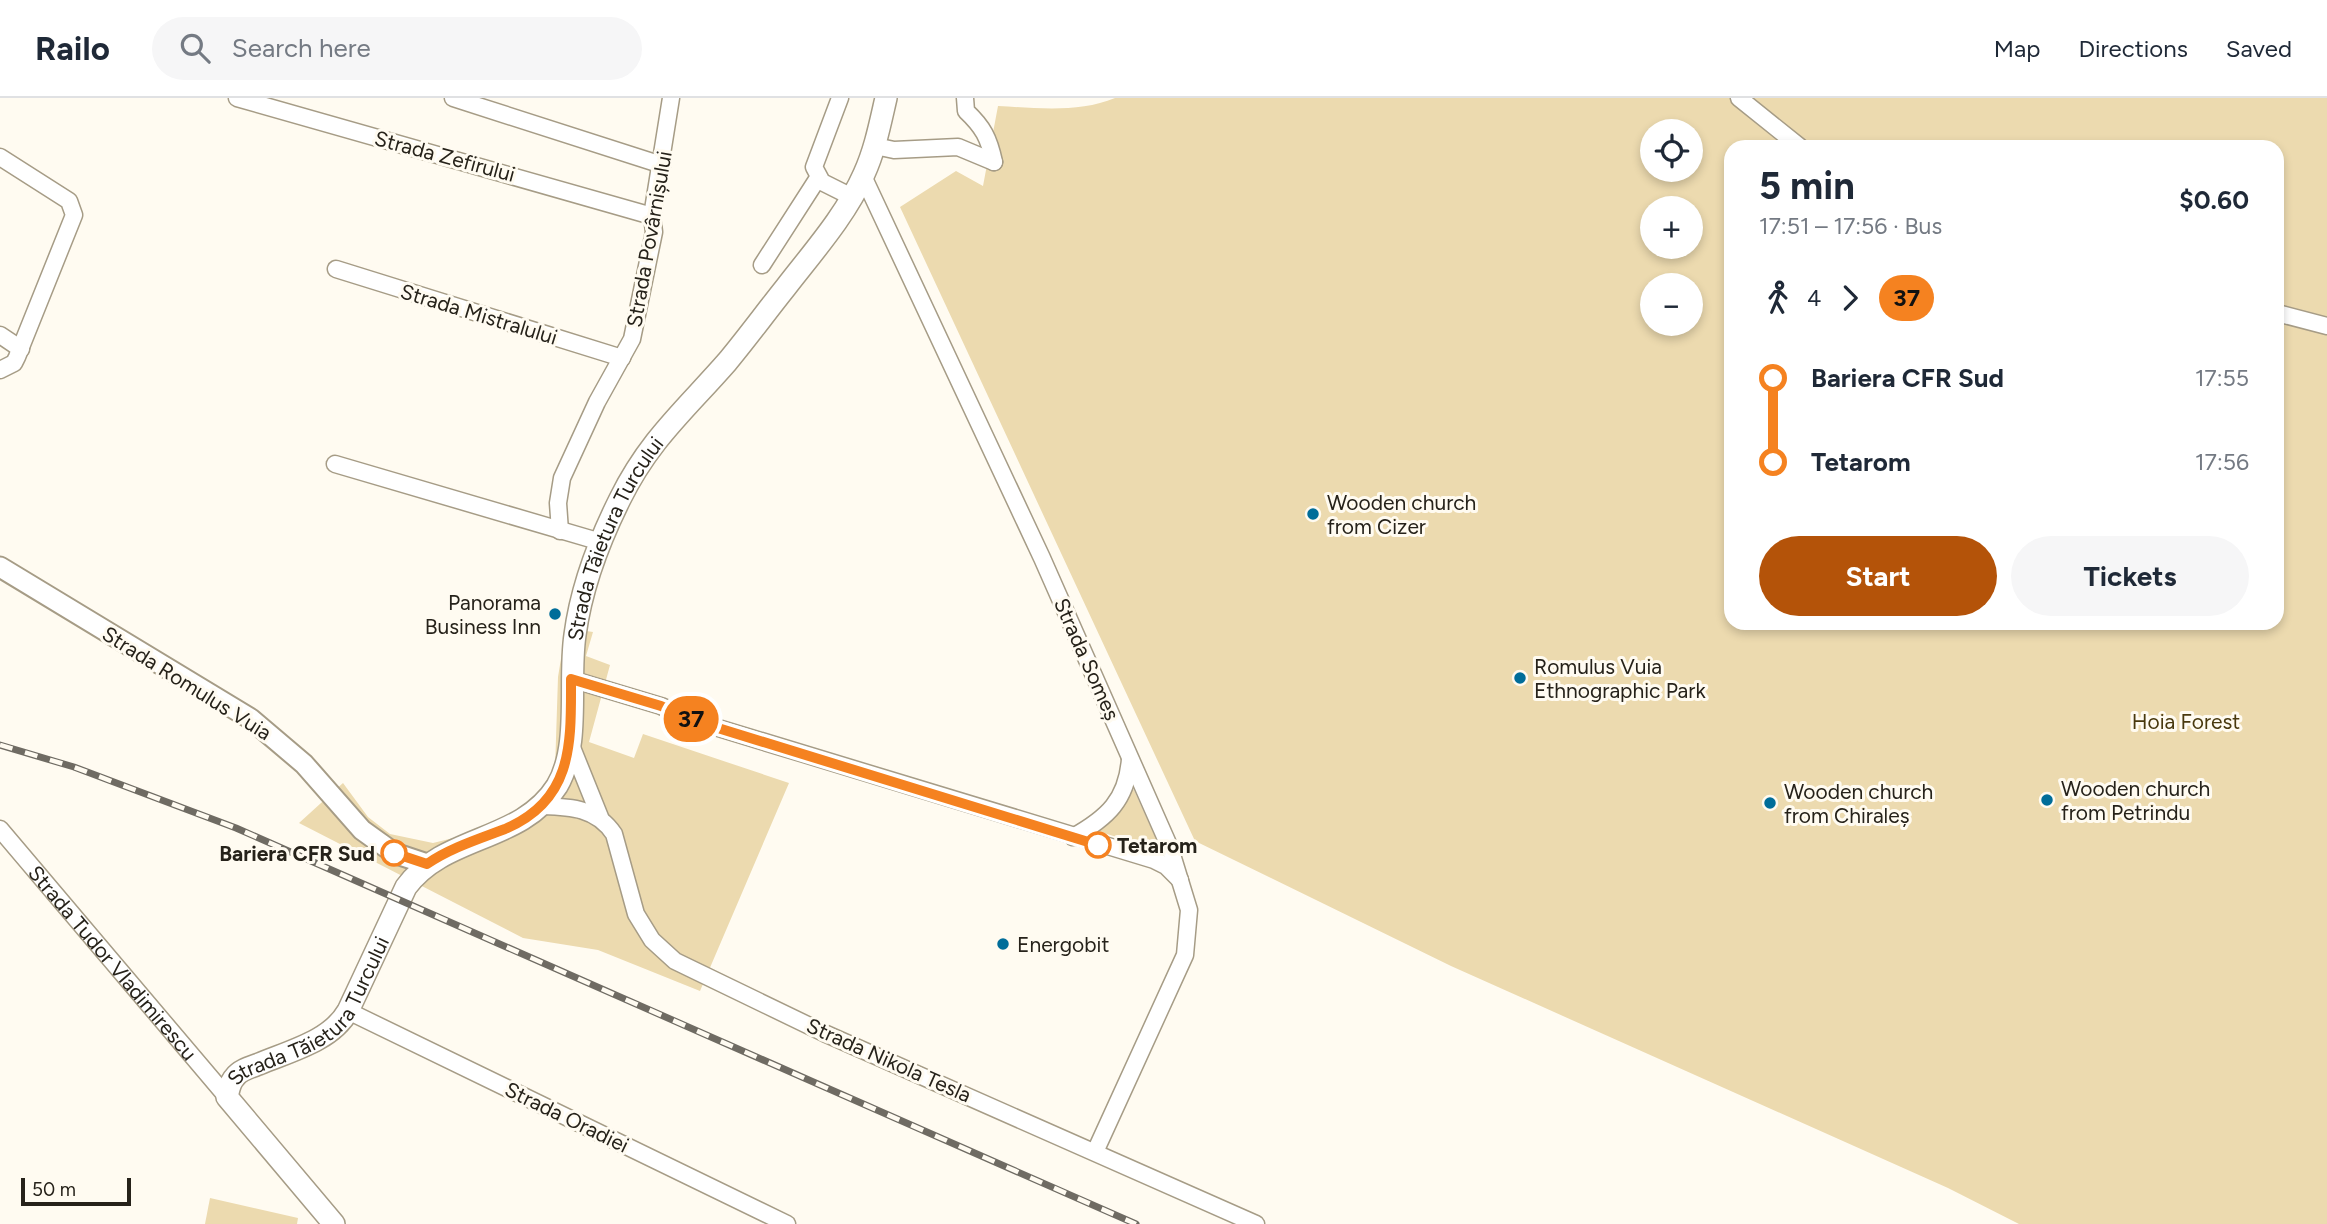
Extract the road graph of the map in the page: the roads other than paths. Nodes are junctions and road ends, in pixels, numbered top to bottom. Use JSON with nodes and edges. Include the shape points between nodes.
{"nodes":[{"id":1,"x":237,"y":98,"type":"edge"},
{"id":2,"x":453,"y":98,"type":"edge"},
{"id":3,"x":671,"y":98,"type":"edge"},
{"id":4,"x":840,"y":98,"type":"edge"},
{"id":5,"x":886,"y":98,"type":"edge"},
{"id":6,"x":965,"y":98,"type":"edge"},
{"id":7,"x":1739,"y":98,"type":"edge"},
{"id":8,"x":1791,"y":140,"type":"edge"},
{"id":9,"x":875,"y":146,"type":"junction"},
{"id":10,"x":0,"y":158,"type":"edge"},
{"id":11,"x":662,"y":165,"type":"junction"},
{"id":12,"x":863,"y":176,"type":"junction"},
{"id":13,"x":818,"y":178,"type":"junction"},
{"id":14,"x":852,"y":197,"type":"junction"},
{"id":15,"x":652,"y":216,"type":"junction"},
{"id":16,"x":762,"y":265,"type":"dead end"},
{"id":17,"x":336,"y":269,"type":"dead end"},
{"id":18,"x":2284,"y":315,"type":"edge"},
{"id":19,"x":2327,"y":326,"type":"edge"},
{"id":20,"x":0,"y":335,"type":"edge"},
{"id":21,"x":21,"y":349,"type":"junction"},
{"id":22,"x":622,"y":358,"type":"junction"},
{"id":23,"x":0,"y":370,"type":"edge"},
{"id":24,"x":335,"y":464,"type":"dead end"},
{"id":25,"x":560,"y":531,"type":"junction"},
{"id":26,"x":601,"y":542,"type":"junction"},
{"id":27,"x":0,"y":567,"type":"edge"},
{"id":28,"x":571,"y":679,"type":"junction"},
{"id":29,"x":570,"y":745,"type":"junction"},
{"id":30,"x":1130,"y":756,"type":"junction"},
{"id":31,"x":540,"y":806,"type":"junction"},
{"id":32,"x":600,"y":817,"type":"junction"},
{"id":33,"x":0,"y":828,"type":"edge"},
{"id":34,"x":1073,"y":837,"type":"junction"},
{"id":35,"x":427,"y":864,"type":"junction"},
{"id":36,"x":1183,"y":885,"type":"junction"},
{"id":37,"x":348,"y":1011,"type":"junction"},
{"id":38,"x":228,"y":1097,"type":"junction"},
{"id":39,"x":1095,"y":1152,"type":"junction"},
{"id":40,"x":334,"y":1224,"type":"edge"},
{"id":41,"x":787,"y":1224,"type":"edge"},
{"id":42,"x":1256,"y":1224,"type":"edge"}],
"edges":[{"from":1,"to":15,"type":"street","name":"Strada Zefirului"},
{"from":2,"to":11,"type":"street"},
{"from":3,"to":11,"type":"street","name":"Strada Povârnișului"},
{"from":4,"to":13,"type":"street","via":[[818,150],[814,167]]},
{"from":5,"to":9,"type":"main road","name":"Strada Tăietura Turcului"},
{"from":6,"to":9,"type":"street","via":[[966,111],[982,125],[990,141],[994,162],[958,147],[894,150]]},
{"from":7,"to":8,"type":"street"},
{"from":9,"to":12,"type":"main road","name":"Strada Tăietura Turcului"},
{"from":10,"to":21,"type":"street","via":[[69,201],[74,215]]},
{"from":11,"to":15,"type":"street","name":"Strada Povârnișului"},
{"from":12,"to":14,"type":"main road","name":"Strada Tăietura Turcului"},
{"from":12,"to":30,"type":"street","name":"Strada Someș"},
{"from":13,"to":14,"type":"street"},
{"from":13,"to":16,"type":"street"},
{"from":14,"to":26,"type":"main road","name":"Strada Tăietura Turcului","via":[[727,361],[654,440]]},
{"from":15,"to":22,"type":"street","name":"Strada Povârnișului","via":[[647,270],[632,339]]},
{"from":17,"to":22,"type":"street","name":"Strada Mistralului"},
{"from":18,"to":19,"type":"street"},
{"from":20,"to":21,"type":"street"},
{"from":21,"to":23,"type":"street","via":[[14,363]]},
{"from":22,"to":25,"type":"street","name":"Strada Povârnișului","via":[[567,464],[558,503]]},
{"from":24,"to":25,"type":"street"},
{"from":25,"to":26,"type":"street"},
{"from":26,"to":28,"type":"main road","name":"Strada Tăietura Turcului","via":[[577,620]]},
{"from":27,"to":35,"type":"street","name":"Strada Romulus Vuia","via":[[251,719],[304,764],[362,830],[394,853]]},
{"from":28,"to":29,"type":"main road","name":"Strada Tăietura Turcului"},
{"from":28,"to":34,"type":"street"},
{"from":29,"to":31,"type":"main road","name":"Strada Tăietura Turcului","via":[[562,776]]},
{"from":29,"to":32,"type":"street","name":"Strada Nikola Tesla"},
{"from":30,"to":34,"type":"street","via":[[1126,786],[1115,805]]},
{"from":30,"to":36,"type":"street","name":"Strada Someș"},
{"from":31,"to":32,"type":"street","via":[[575,807]]},
{"from":31,"to":35,"type":"main road","name":"Strada Tăietura Turcului","via":[[519,822]]},
{"from":32,"to":39,"type":"street","name":"Strada Nikola Tesla","via":[[614,834],[636,914],[652,940],[675,961],[824,1033]]},
{"from":33,"to":38,"type":"street","name":"Strada Tudor Vladimirescu"},
{"from":34,"to":36,"type":"street","via":[[1154,860]]},
{"from":35,"to":37,"type":"main road","name":"Strada Tăietura Turcului","via":[[406,887]]},
{"from":36,"to":39,"type":"street","name":"Strada Someș","via":[[1189,910],[1185,956]]},
{"from":37,"to":38,"type":"main road","name":"Strada Tăietura Turcului","via":[[328,1034],[235,1075]]},
{"from":37,"to":41,"type":"street","name":"Strada Oradiei"},
{"from":38,"to":40,"type":"main road","name":"Strada Tudor Vladimirescu"},
{"from":39,"to":42,"type":"street","name":"Strada Nikola Tesla"}]}
